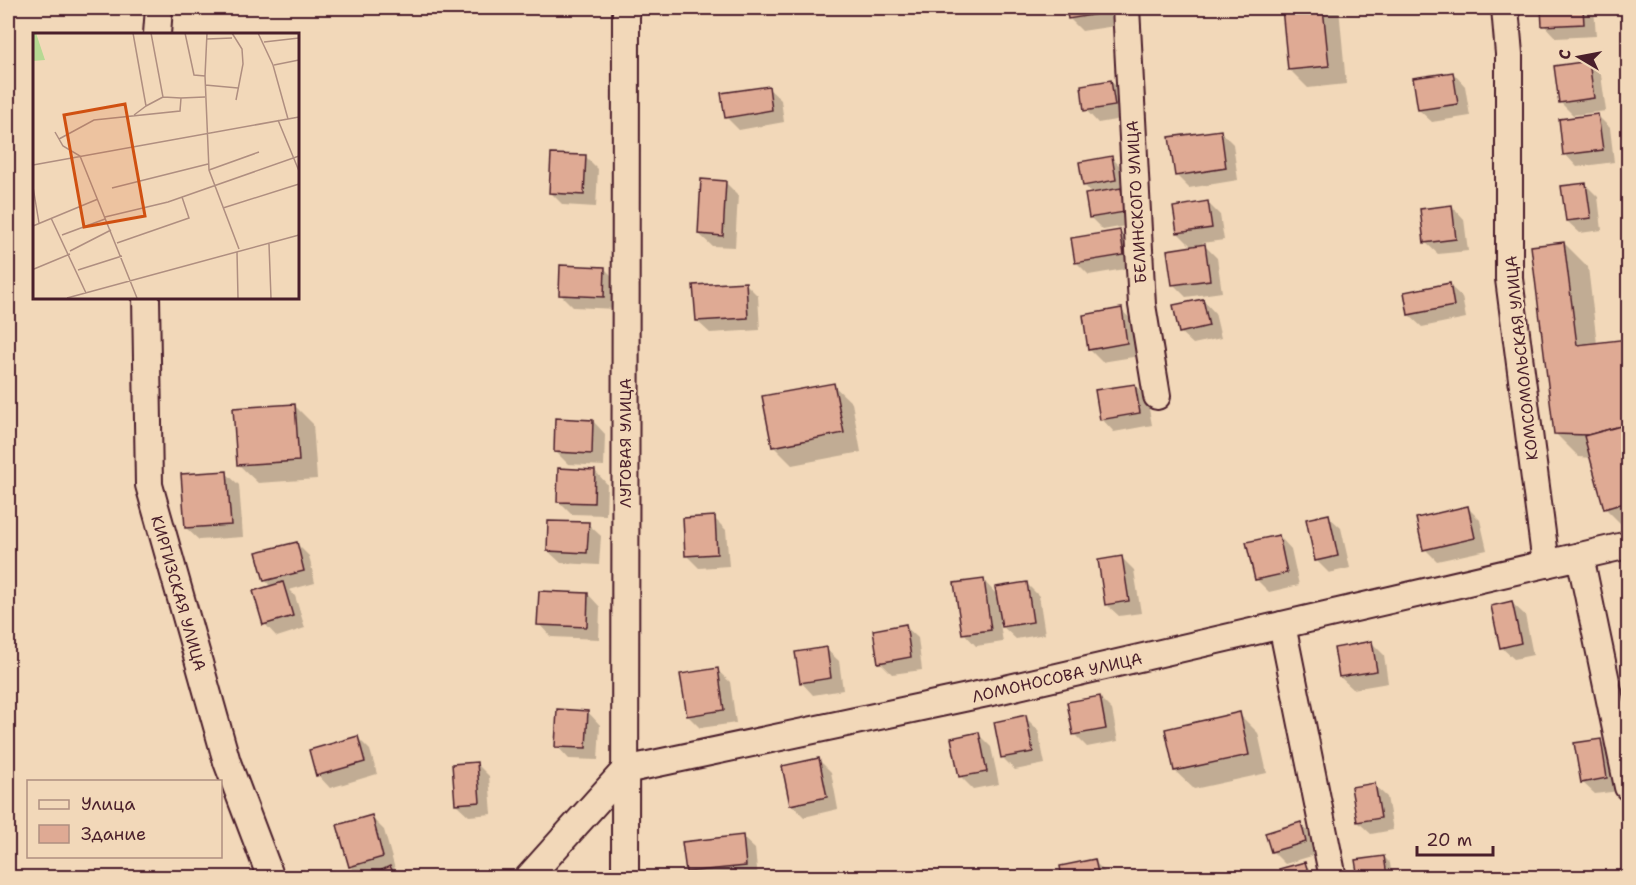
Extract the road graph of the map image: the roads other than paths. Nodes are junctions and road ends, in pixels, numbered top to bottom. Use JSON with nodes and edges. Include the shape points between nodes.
{"nodes":[{"id":1,"x":159,"y":8,"type":"edge"},
{"id":2,"x":626,"y":8,"type":"edge"},
{"id":3,"x":1126,"y":8,"type":"edge"},
{"id":4,"x":1505,"y":8,"type":"edge"},
{"id":5,"x":157,"y":33,"type":"edge"},
{"id":6,"x":146,"y":298,"type":"edge"},
{"id":7,"x":1157,"y":396,"type":"dead end"},
{"id":8,"x":1629,"y":545,"type":"edge"},
{"id":9,"x":1580,"y":556,"type":"junction"},
{"id":10,"x":1546,"y":564,"type":"junction"},
{"id":11,"x":1282,"y":625,"type":"junction"},
{"id":12,"x":625,"y":770,"type":"junction"},
{"id":13,"x":1629,"y":787,"type":"edge"},
{"id":14,"x":271,"y":878,"type":"edge"},
{"id":15,"x":528,"y":878,"type":"edge"},
{"id":16,"x":625,"y":878,"type":"edge"},
{"id":17,"x":1333,"y":878,"type":"edge"}],
"edges":[{"from":1,"to":5,"type":"street"},
{"from":2,"to":12,"type":"street","name":"ЛУГОВАЯ УЛИЦА"},
{"from":3,"to":7,"type":"street","name":"БЕЛИНСКОГО УЛИЦА","via":[[1142,305]]},
{"from":4,"to":10,"type":"street","name":"КОМСОМОЛЬСКАЯ УЛИЦА","via":[[1509,54],[1509,279]]},
{"from":6,"to":14,"type":"street","name":"КИРГИЗСКАЯ УЛИЦА","via":[[149,485],[227,762]]},
{"from":8,"to":9,"type":"street","name":"ЛОМОНОСОВА УЛИЦА"},
{"from":9,"to":10,"type":"street","name":"ЛОМОНОСОВА УЛИЦА"},
{"from":9,"to":13,"type":"street"},
{"from":10,"to":11,"type":"street","name":"ЛОМОНОСОВА УЛИЦА"},
{"from":11,"to":12,"type":"street","name":"ЛОМОНОСОВА УЛИЦА"},
{"from":11,"to":17,"type":"street"},
{"from":12,"to":15,"type":"street"},
{"from":12,"to":16,"type":"street","name":"ЛУГОВАЯ УЛИЦА"}]}
